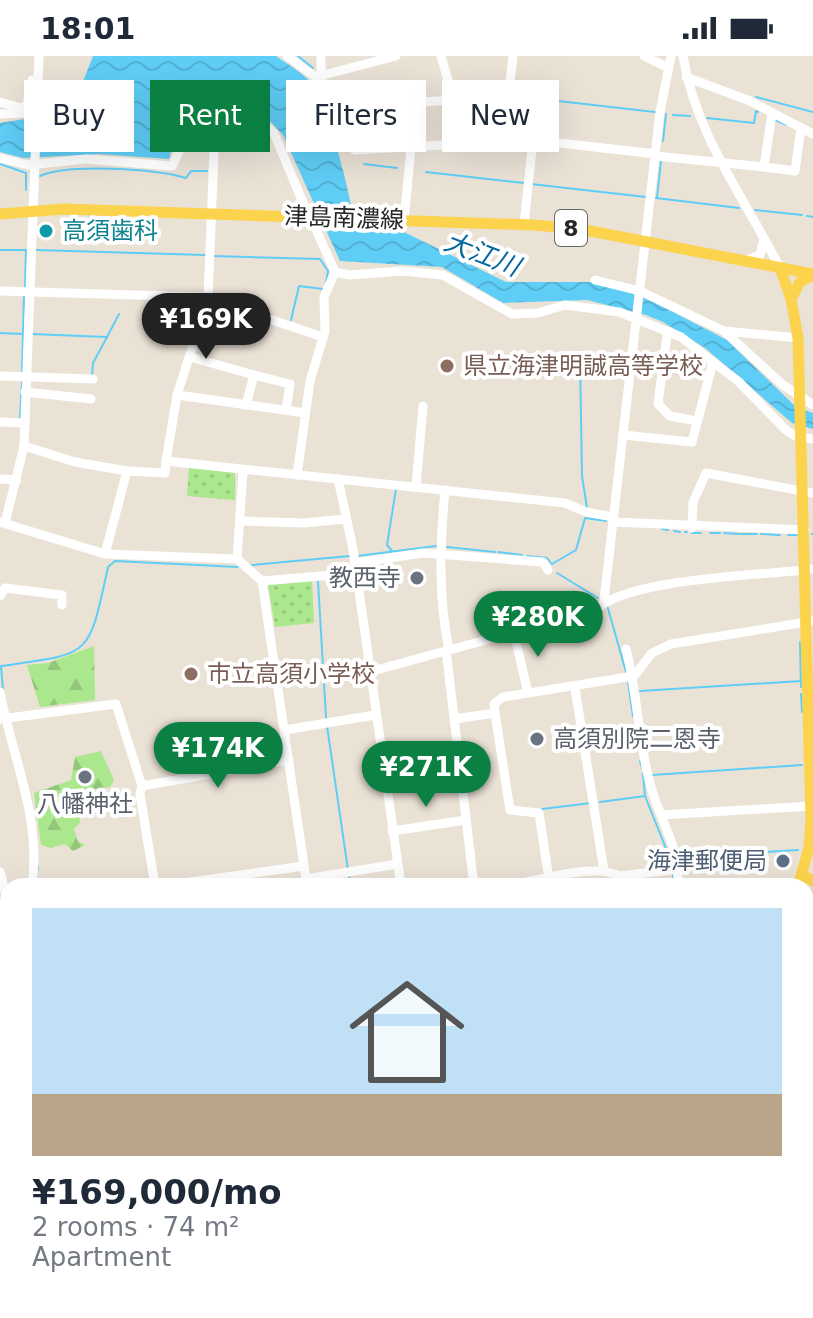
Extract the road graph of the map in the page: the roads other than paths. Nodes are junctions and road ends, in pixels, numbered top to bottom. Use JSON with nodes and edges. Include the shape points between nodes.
{"nodes":[{"id":1,"x":39,"y":56,"type":"edge"},
{"id":2,"x":287,"y":56,"type":"edge"},
{"id":3,"x":321,"y":56,"type":"edge"},
{"id":4,"x":441,"y":56,"type":"edge"},
{"id":5,"x":513,"y":56,"type":"edge"},
{"id":6,"x":644,"y":56,"type":"edge"},
{"id":7,"x":671,"y":56,"type":"edge"},
{"id":8,"x":683,"y":56,"type":"edge"},
{"id":9,"x":389,"y":57,"type":"edge"},
{"id":10,"x":667,"y":67,"type":"junction"},
{"id":11,"x":36,"y":69,"type":"junction"},
{"id":12,"x":320,"y":76,"type":"junction"},
{"id":13,"x":686,"y":77,"type":"junction"},
{"id":14,"x":33,"y":80,"type":"edge"},
{"id":15,"x":321,"y":80,"type":"edge"},
{"id":16,"x":448,"y":80,"type":"edge"},
{"id":17,"x":510,"y":80,"type":"edge"},
{"id":18,"x":0,"y":102,"type":"edge"},
{"id":19,"x":24,"y":105,"type":"edge"},
{"id":20,"x":24,"y":113,"type":"edge"},
{"id":21,"x":772,"y":113,"type":"junction"},
{"id":22,"x":0,"y":114,"type":"edge"},
{"id":23,"x":801,"y":128,"type":"junction"},
{"id":24,"x":270,"y":129,"type":"edge"},
{"id":25,"x":813,"y":134,"type":"edge"},
{"id":26,"x":559,"y":143,"type":"edge"},
{"id":27,"x":180,"y":152,"type":"edge"},
{"id":28,"x":214,"y":152,"type":"edge"},
{"id":29,"x":411,"y":152,"type":"edge"},
{"id":30,"x":532,"y":152,"type":"edge"},
{"id":31,"x":656,"y":155,"type":"junction"},
{"id":32,"x":0,"y":158,"type":"edge"},
{"id":33,"x":33,"y":163,"type":"junction"},
{"id":34,"x":721,"y":163,"type":"junction"},
{"id":35,"x":764,"y":167,"type":"junction"},
{"id":36,"x":33,"y":210,"type":"junction"},
{"id":37,"x":0,"y":214,"type":"edge"},
{"id":38,"x":211,"y":214,"type":"junction"},
{"id":39,"x":311,"y":218,"type":"junction"},
{"id":40,"x":404,"y":220,"type":"junction"},
{"id":41,"x":524,"y":224,"type":"junction"},
{"id":42,"x":764,"y":238,"type":"junction"},
{"id":43,"x":646,"y":242,"type":"junction"},
{"id":44,"x":745,"y":261,"type":"junction"},
{"id":45,"x":780,"y":268,"type":"junction"},
{"id":46,"x":335,"y":272,"type":"junction"},
{"id":47,"x":813,"y":275,"type":"edge"},
{"id":48,"x":595,"y":280,"type":"dead end"},
{"id":49,"x":0,"y":291,"type":"edge"},
{"id":50,"x":28,"y":292,"type":"junction"},
{"id":51,"x":640,"y":292,"type":"junction"},
{"id":52,"x":208,"y":298,"type":"junction"},
{"id":53,"x":791,"y":299,"type":"junction"},
{"id":54,"x":637,"y":317,"type":"junction"},
{"id":55,"x":724,"y":331,"type":"junction"},
{"id":56,"x":670,"y":332,"type":"junction"},
{"id":57,"x":323,"y":337,"type":"junction"},
{"id":58,"x":798,"y":338,"type":"junction"},
{"id":59,"x":190,"y":357,"type":"junction"},
{"id":60,"x":713,"y":362,"type":"junction"},
{"id":61,"x":254,"y":375,"type":"junction"},
{"id":62,"x":0,"y":376,"type":"edge"},
{"id":63,"x":26,"y":377,"type":"junction"},
{"id":64,"x":93,"y":379,"type":"dead end"},
{"id":65,"x":25,"y":392,"type":"junction"},
{"id":66,"x":177,"y":395,"type":"junction"},
{"id":67,"x":91,"y":399,"type":"dead end"},
{"id":68,"x":805,"y":401,"type":"edge"},
{"id":69,"x":246,"y":405,"type":"junction"},
{"id":70,"x":423,"y":406,"type":"dead end"},
{"id":71,"x":286,"y":410,"type":"junction"},
{"id":72,"x":305,"y":413,"type":"junction"},
{"id":73,"x":697,"y":421,"type":"junction"},
{"id":74,"x":0,"y":422,"type":"edge"},
{"id":75,"x":25,"y":423,"type":"junction"},
{"id":76,"x":623,"y":435,"type":"junction"},
{"id":77,"x":806,"y":437,"type":"edge"},
{"id":78,"x":24,"y":446,"type":"junction"},
{"id":79,"x":166,"y":461,"type":"junction"},
{"id":80,"x":127,"y":471,"type":"junction"},
{"id":81,"x":243,"y":471,"type":"junction"},
{"id":82,"x":297,"y":475,"type":"junction"},
{"id":83,"x":0,"y":479,"type":"edge"},
{"id":84,"x":338,"y":479,"type":"junction"},
{"id":85,"x":17,"y":480,"type":"junction"},
{"id":86,"x":416,"y":487,"type":"junction"},
{"id":87,"x":445,"y":490,"type":"junction"},
{"id":88,"x":808,"y":493,"type":"edge"},
{"id":89,"x":346,"y":519,"type":"junction"},
{"id":90,"x":614,"y":520,"type":"junction"},
{"id":91,"x":240,"y":521,"type":"junction"},
{"id":92,"x":2,"y":523,"type":"edge"},
{"id":93,"x":692,"y":528,"type":"junction"},
{"id":94,"x":805,"y":530,"type":"junction"},
{"id":95,"x":439,"y":553,"type":"junction"},
{"id":96,"x":105,"y":554,"type":"junction"},
{"id":97,"x":237,"y":559,"type":"junction"},
{"id":98,"x":355,"y":568,"type":"junction"},
{"id":99,"x":809,"y":569,"type":"edge"},
{"id":100,"x":548,"y":570,"type":"dead end"},
{"id":101,"x":262,"y":581,"type":"junction"},
{"id":102,"x":0,"y":596,"type":"edge"},
{"id":103,"x":604,"y":600,"type":"junction"},
{"id":104,"x":62,"y":605,"type":"dead end"},
{"id":105,"x":810,"y":621,"type":"edge"},
{"id":106,"x":514,"y":633,"type":"junction"},
{"id":107,"x":626,"y":649,"type":"dead end"},
{"id":108,"x":447,"y":650,"type":"junction"},
{"id":109,"x":369,"y":672,"type":"junction"},
{"id":110,"x":630,"y":677,"type":"junction"},
{"id":111,"x":575,"y":688,"type":"junction"},
{"id":112,"x":0,"y":692,"type":"edge"},
{"id":113,"x":528,"y":693,"type":"junction"},
{"id":114,"x":495,"y":713,"type":"junction"},
{"id":115,"x":375,"y":715,"type":"junction"},
{"id":116,"x":3,"y":719,"type":"edge"},
{"id":117,"x":455,"y":719,"type":"junction"},
{"id":118,"x":285,"y":730,"type":"junction"},
{"id":119,"x":289,"y":760,"type":"junction"},
{"id":120,"x":142,"y":786,"type":"junction"},
{"id":121,"x":811,"y":806,"type":"junction"},
{"id":122,"x":661,"y":815,"type":"junction"},
{"id":123,"x":466,"y":820,"type":"junction"},
{"id":124,"x":392,"y":831,"type":"junction"},
{"id":125,"x":397,"y":864,"type":"junction"},
{"id":126,"x":304,"y":866,"type":"junction"},
{"id":127,"x":679,"y":869,"type":"junction"},
{"id":128,"x":604,"y":871,"type":"junction"},
{"id":129,"x":32,"y":878,"type":"edge"},
{"id":130,"x":154,"y":878,"type":"edge"},
{"id":131,"x":226,"y":878,"type":"edge"},
{"id":132,"x":306,"y":878,"type":"edge"},
{"id":133,"x":327,"y":878,"type":"edge"},
{"id":134,"x":400,"y":878,"type":"edge"},
{"id":135,"x":473,"y":878,"type":"edge"},
{"id":136,"x":549,"y":878,"type":"edge"},
{"id":137,"x":570,"y":878,"type":"edge"},
{"id":138,"x":615,"y":878,"type":"edge"},
{"id":139,"x":635,"y":878,"type":"edge"},
{"id":140,"x":678,"y":878,"type":"edge"},
{"id":141,"x":805,"y":878,"type":"edge"}],
"edges":[{"from":1,"to":11,"type":"street"},
{"from":2,"to":12,"type":"street"},
{"from":3,"to":12,"type":"street"},
{"from":4,"to":16,"type":"street"},
{"from":5,"to":17,"type":"street"},
{"from":6,"to":10,"type":"street"},
{"from":7,"to":10,"type":"street"},
{"from":8,"to":13,"type":"street"},
{"from":9,"to":12,"type":"street"},
{"from":10,"to":31,"type":"street"},
{"from":11,"to":14,"type":"street"},
{"from":11,"to":33,"type":"street"},
{"from":12,"to":15,"type":"street"},
{"from":13,"to":21,"type":"street"},
{"from":13,"to":34,"type":"street","via":[[697,115]]},
{"from":18,"to":19,"type":"street"},
{"from":20,"to":22,"type":"street"},
{"from":21,"to":23,"type":"street"},
{"from":21,"to":35,"type":"street"},
{"from":23,"to":25,"type":"street"},
{"from":23,"to":35,"type":"street","via":[[795,171]]},
{"from":24,"to":39,"type":"street"},
{"from":26,"to":31,"type":"street"},
{"from":27,"to":33,"type":"street","via":[[172,166],[86,159]]},
{"from":28,"to":38,"type":"street"},
{"from":29,"to":40,"type":"street"},
{"from":30,"to":41,"type":"street"},
{"from":31,"to":34,"type":"street"},
{"from":31,"to":43,"type":"street"},
{"from":32,"to":33,"type":"street"},
{"from":33,"to":36,"type":"street"},
{"from":34,"to":35,"type":"street"},
{"from":34,"to":42,"type":"street"},
{"from":36,"to":37,"type":"main road","name":"津島南濃線","number":"8"},
{"from":36,"to":38,"type":"main road","name":"津島南濃線","number":"8"},
{"from":36,"to":50,"type":"street"},
{"from":38,"to":39,"type":"main road","name":"津島南濃線","number":"8"},
{"from":38,"to":52,"type":"street"},
{"from":39,"to":40,"type":"main road","name":"津島南濃線","number":"8"},
{"from":39,"to":46,"type":"street"},
{"from":40,"to":41,"type":"main road","name":"津島南濃線","number":"8"},
{"from":41,"to":43,"type":"main road","name":"津島南濃線","number":"8"},
{"from":42,"to":44,"type":"street","via":[[760,255]]},
{"from":42,"to":45,"type":"street"},
{"from":43,"to":44,"type":"main road","name":"津島南濃線","number":"8"},
{"from":43,"to":51,"type":"street"},
{"from":44,"to":45,"type":"main road","name":"津島南濃線","number":"8"},
{"from":45,"to":47,"type":"main road","name":"津島南濃線"},
{"from":45,"to":53,"type":"main road"},
{"from":46,"to":54,"type":"street","via":[[443,275],[512,314],[565,305]]},
{"from":46,"to":57,"type":"street","via":[[324,297]]},
{"from":47,"to":53,"type":"main road","via":[[796,286]]},
{"from":48,"to":51,"type":"street"},
{"from":49,"to":50,"type":"street"},
{"from":50,"to":52,"type":"street"},
{"from":50,"to":63,"type":"street"},
{"from":51,"to":54,"type":"street"},
{"from":51,"to":55,"type":"street"},
{"from":52,"to":57,"type":"street"},
{"from":52,"to":59,"type":"street"},
{"from":53,"to":58,"type":"main road"},
{"from":54,"to":56,"type":"street"},
{"from":54,"to":76,"type":"street"},
{"from":55,"to":58,"type":"street"},
{"from":55,"to":68,"type":"street"},
{"from":56,"to":60,"type":"street"},
{"from":56,"to":73,"type":"street","via":[[658,404],[670,416]]},
{"from":57,"to":72,"type":"street"},
{"from":58,"to":68,"type":"main road"},
{"from":59,"to":61,"type":"street"},
{"from":59,"to":66,"type":"street"},
{"from":60,"to":73,"type":"street"},
{"from":60,"to":77,"type":"street","via":[[786,430]]},
{"from":61,"to":69,"type":"street"},
{"from":61,"to":71,"type":"street","via":[[290,384]]},
{"from":62,"to":63,"type":"street"},
{"from":63,"to":64,"type":"street"},
{"from":63,"to":65,"type":"street"},
{"from":65,"to":67,"type":"street"},
{"from":65,"to":75,"type":"street"},
{"from":66,"to":69,"type":"street"},
{"from":66,"to":79,"type":"street"},
{"from":68,"to":77,"type":"main road"},
{"from":69,"to":71,"type":"street"},
{"from":70,"to":86,"type":"street"},
{"from":71,"to":72,"type":"street"},
{"from":72,"to":82,"type":"street"},
{"from":73,"to":76,"type":"street","via":[[692,442]]},
{"from":74,"to":75,"type":"street"},
{"from":75,"to":78,"type":"street"},
{"from":76,"to":90,"type":"street"},
{"from":77,"to":88,"type":"main road"},
{"from":78,"to":80,"type":"street"},
{"from":78,"to":85,"type":"street"},
{"from":79,"to":80,"type":"street","via":[[165,473]]},
{"from":79,"to":81,"type":"street"},
{"from":80,"to":96,"type":"street"},
{"from":81,"to":82,"type":"street"},
{"from":81,"to":91,"type":"street"},
{"from":82,"to":84,"type":"street"},
{"from":83,"to":85,"type":"street"},
{"from":84,"to":86,"type":"street"},
{"from":84,"to":89,"type":"street"},
{"from":85,"to":92,"type":"street"},
{"from":86,"to":87,"type":"street"},
{"from":87,"to":90,"type":"street","via":[[563,503]]},
{"from":87,"to":95,"type":"street"},
{"from":88,"to":93,"type":"street","via":[[706,473],[693,502]]},
{"from":88,"to":94,"type":"main road"},
{"from":89,"to":91,"type":"street"},
{"from":89,"to":98,"type":"street"},
{"from":90,"to":93,"type":"street"},
{"from":90,"to":103,"type":"street"},
{"from":91,"to":97,"type":"street"},
{"from":92,"to":96,"type":"street"},
{"from":93,"to":94,"type":"street"},
{"from":94,"to":99,"type":"main road"},
{"from":95,"to":98,"type":"street"},
{"from":95,"to":100,"type":"street","via":[[543,562]]},
{"from":95,"to":108,"type":"street"},
{"from":96,"to":97,"type":"street"},
{"from":97,"to":101,"type":"street"},
{"from":98,"to":101,"type":"street"},
{"from":98,"to":109,"type":"street"},
{"from":99,"to":103,"type":"street","via":[[647,587]]},
{"from":99,"to":105,"type":"main road"},
{"from":101,"to":118,"type":"street"},
{"from":102,"to":104,"type":"street","via":[[5,588],[62,595]]},
{"from":103,"to":106,"type":"street","via":[[595,610]]},
{"from":105,"to":110,"type":"street","via":[[660,647]]},
{"from":105,"to":121,"type":"main road"},
{"from":106,"to":108,"type":"street"},
{"from":106,"to":113,"type":"street"},
{"from":107,"to":110,"type":"street"},
{"from":108,"to":109,"type":"street"},
{"from":108,"to":117,"type":"street"},
{"from":109,"to":115,"type":"street"},
{"from":110,"to":111,"type":"street"},
{"from":110,"to":122,"type":"street","via":[[651,793]]},
{"from":111,"to":113,"type":"street"},
{"from":111,"to":128,"type":"street"},
{"from":112,"to":116,"type":"street"},
{"from":113,"to":114,"type":"street","via":[[497,699]]},
{"from":114,"to":117,"type":"street"},
{"from":114,"to":136,"type":"street","via":[[510,810],[539,813]]},
{"from":115,"to":118,"type":"street"},
{"from":115,"to":124,"type":"street"},
{"from":116,"to":120,"type":"street","via":[[116,704]]},
{"from":116,"to":129,"type":"street","via":[[29,804]]},
{"from":117,"to":123,"type":"street"},
{"from":118,"to":119,"type":"street"},
{"from":119,"to":120,"type":"street"},
{"from":119,"to":126,"type":"street"},
{"from":120,"to":130,"type":"street"},
{"from":121,"to":122,"type":"street"},
{"from":121,"to":141,"type":"main road"},
{"from":122,"to":127,"type":"street"},
{"from":123,"to":124,"type":"street"},
{"from":123,"to":135,"type":"street"},
{"from":124,"to":125,"type":"street"},
{"from":125,"to":133,"type":"street"},
{"from":125,"to":134,"type":"street"},
{"from":126,"to":131,"type":"street"},
{"from":126,"to":132,"type":"street"},
{"from":127,"to":139,"type":"street"},
{"from":127,"to":140,"type":"street"},
{"from":128,"to":137,"type":"street"},
{"from":128,"to":138,"type":"street"}]}
